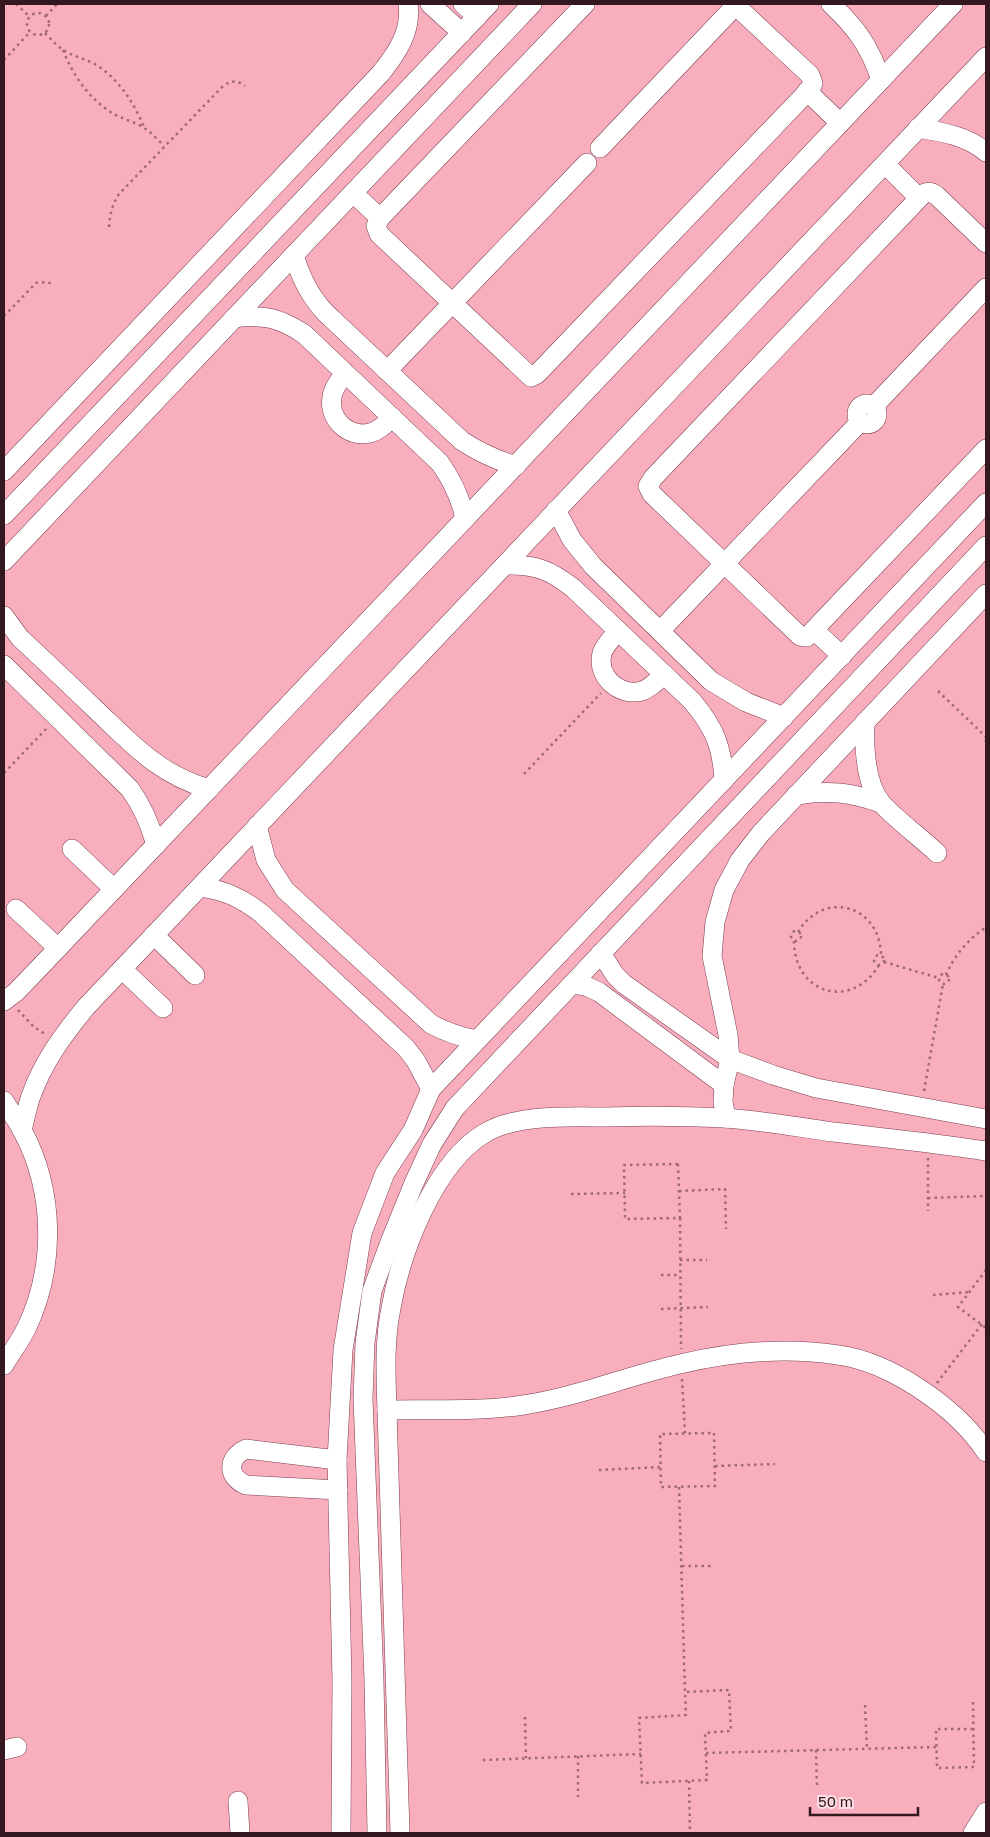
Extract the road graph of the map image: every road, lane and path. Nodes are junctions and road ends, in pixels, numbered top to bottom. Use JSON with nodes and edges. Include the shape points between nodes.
{"nodes":[{"id":1,"x":16,"y":4,"type":"edge"},
{"id":2,"x":57,"y":4,"type":"edge"},
{"id":3,"x":408,"y":4,"type":"edge"},
{"id":4,"x":430,"y":4,"type":"edge"},
{"id":5,"x":532,"y":4,"type":"edge"},
{"id":6,"x":584,"y":4,"type":"edge"},
{"id":7,"x":736,"y":4,"type":"edge"},
{"id":8,"x":831,"y":4,"type":"edge"},
{"id":9,"x":953,"y":4,"type":"edge"},
{"id":10,"x":476,"y":8,"type":"edge"},
{"id":11,"x":29,"y":16,"type":"junction"},
{"id":12,"x":46,"y":16,"type":"junction"},
{"id":13,"x":30,"y":32,"type":"junction"},
{"id":14,"x":462,"y":33,"type":"junction"},
{"id":15,"x":45,"y":34,"type":"junction"},
{"id":16,"x":63,"y":50,"type":"junction"},
{"id":17,"x":986,"y":57,"type":"edge"},
{"id":18,"x":4,"y":60,"type":"edge"},
{"id":19,"x":881,"y":80,"type":"junction"},
{"id":20,"x":245,"y":86,"type":"dead end"},
{"id":21,"x":807,"y":91,"type":"junction"},
{"id":22,"x":840,"y":123,"type":"junction"},
{"id":23,"x":144,"y":127,"type":"junction"},
{"id":24,"x":918,"y":128,"type":"junction"},
{"id":25,"x":164,"y":147,"type":"junction"},
{"id":26,"x":986,"y":152,"type":"edge"},
{"id":27,"x":885,"y":164,"type":"junction"},
{"id":28,"x":353,"y":192,"type":"junction"},
{"id":29,"x":919,"y":198,"type":"junction"},
{"id":30,"x":380,"y":218,"type":"junction"},
{"id":31,"x":109,"y":227,"type":"dead end"},
{"id":32,"x":986,"y":243,"type":"edge"},
{"id":33,"x":294,"y":255,"type":"junction"},
{"id":34,"x":53,"y":285,"type":"dead end"},
{"id":35,"x":986,"y":288,"type":"edge"},
{"id":36,"x":452,"y":303,"type":"junction"},
{"id":37,"x":4,"y":316,"type":"edge"},
{"id":38,"x":234,"y":318,"type":"junction"},
{"id":39,"x":387,"y":372,"type":"junction"},
{"id":40,"x":345,"y":373,"type":"junction"},
{"id":41,"x":392,"y":418,"type":"junction"},
{"id":42,"x":986,"y":449,"type":"edge"},
{"id":43,"x":516,"y":466,"type":"junction"},
{"id":44,"x":4,"y":471,"type":"edge"},
{"id":45,"x":986,"y":503,"type":"edge"},
{"id":46,"x":556,"y":510,"type":"junction"},
{"id":47,"x":4,"y":515,"type":"edge"},
{"id":48,"x":465,"y":518,"type":"junction"},
{"id":49,"x":986,"y":546,"type":"edge"},
{"id":50,"x":4,"y":561,"type":"edge"},
{"id":51,"x":725,"y":564,"type":"junction"},
{"id":52,"x":505,"y":565,"type":"junction"},
{"id":53,"x":984,"y":599,"type":"edge"},
{"id":54,"x":4,"y":616,"type":"edge"},
{"id":55,"x":871,"y":625,"type":"junction"},
{"id":56,"x":618,"y":630,"type":"junction"},
{"id":57,"x":814,"y":630,"type":"junction"},
{"id":58,"x":660,"y":631,"type":"junction"},
{"id":59,"x":893,"y":645,"type":"junction"},
{"id":60,"x":842,"y":656,"type":"junction"},
{"id":61,"x":664,"y":674,"type":"junction"},
{"id":62,"x":824,"y":674,"type":"junction"},
{"id":63,"x":7,"y":676,"type":"edge"},
{"id":64,"x":611,"y":683,"type":"junction"},
{"id":65,"x":938,"y":691,"type":"dead end"},
{"id":66,"x":846,"y":694,"type":"junction"},
{"id":67,"x":784,"y":717,"type":"junction"},
{"id":68,"x":57,"y":718,"type":"junction"},
{"id":69,"x":865,"y":722,"type":"junction"},
{"id":70,"x":986,"y":739,"type":"edge"},
{"id":71,"x":986,"y":746,"type":"edge"},
{"id":72,"x":4,"y":773,"type":"edge"},
{"id":73,"x":524,"y":774,"type":"dead end"},
{"id":74,"x":724,"y":780,"type":"junction"},
{"id":75,"x":209,"y":789,"type":"junction"},
{"id":76,"x":796,"y":795,"type":"junction"},
{"id":77,"x":881,"y":803,"type":"junction"},
{"id":78,"x":257,"y":826,"type":"junction"},
{"id":79,"x":156,"y":845,"type":"junction"},
{"id":80,"x":72,"y":849,"type":"dead end"},
{"id":81,"x":937,"y":853,"type":"dead end"},
{"id":82,"x":200,"y":887,"type":"junction"},
{"id":83,"x":114,"y":889,"type":"junction"},
{"id":84,"x":16,"y":909,"type":"dead end"},
{"id":85,"x":986,"y":927,"type":"edge"},
{"id":86,"x":798,"y":932,"type":"junction"},
{"id":87,"x":154,"y":936,"type":"junction"},
{"id":88,"x":794,"y":941,"type":"junction"},
{"id":89,"x":58,"y":948,"type":"junction"},
{"id":90,"x":601,"y":953,"type":"junction"},
{"id":91,"x":881,"y":955,"type":"junction"},
{"id":92,"x":884,"y":962,"type":"junction"},
{"id":93,"x":879,"y":965,"type":"junction"},
{"id":94,"x":122,"y":969,"type":"junction"},
{"id":95,"x":196,"y":975,"type":"dead end"},
{"id":96,"x":946,"y":975,"type":"junction"},
{"id":97,"x":939,"y":978,"type":"junction"},
{"id":98,"x":572,"y":984,"type":"junction"},
{"id":99,"x":943,"y":984,"type":"junction"},
{"id":100,"x":11,"y":1006,"type":"edge"},
{"id":101,"x":163,"y":1008,"type":"dead end"},
{"id":102,"x":45,"y":1034,"type":"dead end"},
{"id":103,"x":477,"y":1040,"type":"junction"},
{"id":104,"x":730,"y":1059,"type":"junction"},
{"id":105,"x":724,"y":1085,"type":"junction"},
{"id":106,"x":431,"y":1089,"type":"junction"},
{"id":107,"x":4,"y":1101,"type":"edge"},
{"id":108,"x":922,"y":1107,"type":"junction"},
{"id":109,"x":726,"y":1118,"type":"junction"},
{"id":110,"x":986,"y":1119,"type":"edge"},
{"id":111,"x":22,"y":1130,"type":"junction"},
{"id":112,"x":928,"y":1144,"type":"junction"},
{"id":113,"x":986,"y":1151,"type":"edge"},
{"id":114,"x":679,"y":1191,"type":"junction"},
{"id":115,"x":625,"y":1193,"type":"junction"},
{"id":116,"x":571,"y":1194,"type":"dead end"},
{"id":117,"x":986,"y":1196,"type":"edge"},
{"id":118,"x":928,"y":1198,"type":"junction"},
{"id":119,"x":928,"y":1211,"type":"dead end"},
{"id":120,"x":680,"y":1218,"type":"junction"},
{"id":121,"x":726,"y":1229,"type":"dead end"},
{"id":122,"x":680,"y":1260,"type":"junction"},
{"id":123,"x":707,"y":1260,"type":"dead end"},
{"id":124,"x":986,"y":1270,"type":"edge"},
{"id":125,"x":661,"y":1275,"type":"dead end"},
{"id":126,"x":680,"y":1275,"type":"junction"},
{"id":127,"x":969,"y":1292,"type":"junction"},
{"id":128,"x":934,"y":1295,"type":"dead end"},
{"id":129,"x":708,"y":1307,"type":"dead end"},
{"id":130,"x":680,"y":1308,"type":"junction"},
{"id":131,"x":661,"y":1309,"type":"dead end"},
{"id":132,"x":982,"y":1324,"type":"junction"},
{"id":133,"x":986,"y":1328,"type":"edge"},
{"id":134,"x":681,"y":1364,"type":"junction"},
{"id":135,"x":4,"y":1365,"type":"edge"},
{"id":136,"x":929,"y":1394,"type":"junction"},
{"id":137,"x":387,"y":1410,"type":"junction"},
{"id":138,"x":685,"y":1433,"type":"junction"},
{"id":139,"x":986,"y":1452,"type":"edge"},
{"id":140,"x":337,"y":1460,"type":"junction"},
{"id":141,"x":775,"y":1464,"type":"dead end"},
{"id":142,"x":715,"y":1466,"type":"junction"},
{"id":143,"x":660,"y":1468,"type":"junction"},
{"id":144,"x":599,"y":1470,"type":"dead end"},
{"id":145,"x":680,"y":1487,"type":"junction"},
{"id":146,"x":338,"y":1490,"type":"junction"},
{"id":147,"x":682,"y":1566,"type":"junction"},
{"id":148,"x":711,"y":1566,"type":"dead end"},
{"id":149,"x":342,"y":1680,"type":"junction"},
{"id":150,"x":374,"y":1680,"type":"junction"},
{"id":151,"x":685,"y":1692,"type":"junction"},
{"id":152,"x":973,"y":1702,"type":"dead end"},
{"id":153,"x":865,"y":1705,"type":"dead end"},
{"id":154,"x":524,"y":1718,"type":"dead end"},
{"id":155,"x":973,"y":1729,"type":"junction"},
{"id":156,"x":936,"y":1747,"type":"junction"},
{"id":157,"x":867,"y":1748,"type":"junction"},
{"id":158,"x":816,"y":1750,"type":"junction"},
{"id":159,"x":706,"y":1753,"type":"junction"},
{"id":160,"x":641,"y":1754,"type":"junction"},
{"id":161,"x":578,"y":1756,"type":"junction"},
{"id":162,"x":526,"y":1758,"type":"junction"},
{"id":163,"x":483,"y":1760,"type":"dead end"},
{"id":164,"x":688,"y":1781,"type":"junction"},
{"id":165,"x":817,"y":1789,"type":"dead end"},
{"id":166,"x":578,"y":1797,"type":"dead end"},
{"id":167,"x":238,"y":1801,"type":"dead end"},
{"id":168,"x":986,"y":1812,"type":"edge"},
{"id":169,"x":240,"y":1833,"type":"edge"},
{"id":170,"x":342,"y":1833,"type":"edge"},
{"id":171,"x":377,"y":1833,"type":"edge"},
{"id":172,"x":400,"y":1833,"type":"edge"},
{"id":173,"x":690,"y":1833,"type":"edge"},
{"id":174,"x":973,"y":1833,"type":"edge"}],
"edges":[{"from":1,"to":11,"type":"path"},
{"from":2,"to":12,"type":"path"},
{"from":3,"to":44,"type":"street","via":[[402,44],[381,73]]},
{"from":4,"to":14,"type":"street"},
{"from":5,"to":28,"type":"street"},
{"from":6,"to":30,"type":"street"},
{"from":7,"to":21,"type":"street","via":[[810,75],[813,83]]},
{"from":7,"to":36,"type":"street","via":[[600,148],[603,152],[601,162],[591,166],[587,163]]},
{"from":8,"to":19,"type":"street","via":[[861,36]]},
{"from":9,"to":19,"type":"street"},
{"from":10,"to":14,"type":"street"},
{"from":11,"to":12,"type":"path","via":[[38,13]]},
{"from":11,"to":13,"type":"path","via":[[26,25]]},
{"from":12,"to":15,"type":"path","via":[[50,25]]},
{"from":13,"to":15,"type":"path","via":[[40,36]]},
{"from":13,"to":18,"type":"path"},
{"from":14,"to":47,"type":"street"},
{"from":15,"to":16,"type":"path"},
{"from":16,"to":23,"type":"path","via":[[98,66],[113,78],[126,93]]},
{"from":16,"to":23,"type":"path","via":[[76,76],[94,99],[126,121]]},
{"from":17,"to":24,"type":"street"},
{"from":19,"to":22,"type":"street"},
{"from":20,"to":25,"type":"path","via":[[238,81],[230,81],[223,86]]},
{"from":21,"to":22,"type":"street"},
{"from":21,"to":36,"type":"street","via":[[534,377],[528,376]]},
{"from":22,"to":43,"type":"street"},
{"from":23,"to":25,"type":"path"},
{"from":24,"to":26,"type":"street","via":[[959,136]]},
{"from":24,"to":27,"type":"street"},
{"from":25,"to":31,"type":"path","via":[[119,194],[113,204]]},
{"from":27,"to":29,"type":"street"},
{"from":27,"to":46,"type":"street"},
{"from":28,"to":30,"type":"street"},
{"from":28,"to":33,"type":"street"},
{"from":29,"to":32,"type":"street","via":[[932,192]]},
{"from":29,"to":51,"type":"street","via":[[650,482],[648,486],[652,494]]},
{"from":30,"to":36,"type":"street","via":[[376,226],[379,234]]},
{"from":33,"to":38,"type":"street"},
{"from":33,"to":39,"type":"street","via":[[299,271],[325,313]]},
{"from":34,"to":37,"type":"path","via":[[36,283]]},
{"from":35,"to":51,"type":"street","via":[[874,406],[877,411],[875,421],[871,424],[860,422]]},
{"from":36,"to":39,"type":"street"},
{"from":38,"to":40,"type":"street","via":[[253,316],[289,324]]},
{"from":38,"to":50,"type":"street"},
{"from":39,"to":43,"type":"street","via":[[462,441],[496,460]]},
{"from":40,"to":41,"type":"street"},
{"from":40,"to":41,"type":"street","via":[[332,395],[331,408],[336,420],[346,430],[358,434],[372,433]]},
{"from":41,"to":48,"type":"street","via":[[440,463],[461,498]]},
{"from":42,"to":57,"type":"street"},
{"from":43,"to":48,"type":"street"},
{"from":45,"to":55,"type":"street"},
{"from":46,"to":52,"type":"street"},
{"from":46,"to":58,"type":"street","via":[[582,554]]},
{"from":48,"to":75,"type":"street"},
{"from":49,"to":59,"type":"street"},
{"from":51,"to":57,"type":"street","via":[[800,636],[806,637]]},
{"from":51,"to":58,"type":"street"},
{"from":52,"to":56,"type":"street","via":[[523,564],[558,576]]},
{"from":52,"to":78,"type":"street"},
{"from":53,"to":69,"type":"street"},
{"from":54,"to":75,"type":"street","via":[[20,638],[140,752],[172,775]]},
{"from":55,"to":59,"type":"street","via":[[870,632],[878,644]]},
{"from":55,"to":60,"type":"street"},
{"from":56,"to":61,"type":"street"},
{"from":56,"to":64,"type":"street","via":[[603,652],[601,664]]},
{"from":57,"to":60,"type":"street"},
{"from":58,"to":67,"type":"street","via":[[711,681],[746,702]]},
{"from":59,"to":66,"type":"street"},
{"from":60,"to":62,"type":"street"},
{"from":61,"to":64,"type":"street","via":[[654,684],[638,692],[621,690]]},
{"from":61,"to":74,"type":"street","via":[[706,718],[719,744]]},
{"from":62,"to":66,"type":"street","via":[[839,674],[847,686]]},
{"from":62,"to":67,"type":"street"},
{"from":63,"to":68,"type":"street"},
{"from":64,"to":73,"type":"path"},
{"from":65,"to":70,"type":"path"},
{"from":66,"to":90,"type":"street"},
{"from":67,"to":74,"type":"street"},
{"from":68,"to":72,"type":"path"},
{"from":68,"to":79,"type":"street","via":[[130,789],[151,825]]},
{"from":69,"to":76,"type":"street"},
{"from":69,"to":77,"type":"street","via":[[866,764]]},
{"from":70,"to":71,"type":"path"},
{"from":74,"to":103,"type":"street"},
{"from":75,"to":79,"type":"street"},
{"from":76,"to":77,"type":"street","via":[[839,792]]},
{"from":76,"to":104,"type":"street","via":[[740,860],[724,890],[715,922],[712,956]]},
{"from":77,"to":81,"type":"street"},
{"from":78,"to":82,"type":"street"},
{"from":78,"to":103,"type":"street","via":[[266,860],[285,890],[418,1014],[445,1032]]},
{"from":79,"to":83,"type":"street"},
{"from":80,"to":83,"type":"street"},
{"from":82,"to":87,"type":"street"},
{"from":82,"to":106,"type":"street","via":[[233,895],[262,914],[406,1048]]},
{"from":83,"to":89,"type":"street"},
{"from":84,"to":89,"type":"street"},
{"from":85,"to":96,"type":"path","via":[[958,952]]},
{"from":86,"to":88,"type":"path","via":[[800,940]]},
{"from":86,"to":88,"type":"path","via":[[792,933]]},
{"from":86,"to":91,"type":"path","via":[[810,916],[819,911],[849,908],[874,926]]},
{"from":87,"to":94,"type":"street"},
{"from":87,"to":95,"type":"street"},
{"from":88,"to":93,"type":"path","via":[[794,953],[802,974],[821,988],[844,991],[854,988],[873,975]]},
{"from":89,"to":100,"type":"street","via":[[16,992]]},
{"from":90,"to":98,"type":"street"},
{"from":90,"to":104,"type":"street","via":[[624,984]]},
{"from":91,"to":92,"type":"path"},
{"from":91,"to":93,"type":"path","via":[[874,958]]},
{"from":92,"to":93,"type":"path"},
{"from":92,"to":97,"type":"path"},
{"from":94,"to":101,"type":"street"},
{"from":94,"to":111,"type":"street","via":[[57,1044],[31,1096]]},
{"from":96,"to":97,"type":"path","via":[[941,974]]},
{"from":96,"to":99,"type":"path","via":[[949,981]]},
{"from":97,"to":99,"type":"path"},
{"from":98,"to":105,"type":"street","via":[[599,992]]},
{"from":98,"to":150,"type":"street","via":[[455,1108],[432,1144],[414,1183],[372,1292],[365,1343],[363,1399]]},
{"from":99,"to":108,"type":"path"},
{"from":100,"to":102,"type":"path"},
{"from":103,"to":106,"type":"street"},
{"from":104,"to":105,"type":"street"},
{"from":104,"to":108,"type":"street","via":[[816,1088]]},
{"from":105,"to":109,"type":"street"},
{"from":106,"to":140,"type":"street","via":[[413,1130],[385,1173],[362,1233],[344,1350]]},
{"from":107,"to":111,"type":"street"},
{"from":108,"to":110,"type":"street"},
{"from":109,"to":112,"type":"street"},
{"from":109,"to":137,"type":"street","via":[[540,1118],[510,1123],[486,1132],[464,1149],[427,1202],[399,1272],[386,1346]]},
{"from":111,"to":135,"type":"street","via":[[38,1168],[47,1209],[48,1250],[40,1291],[26,1330]]},
{"from":112,"to":113,"type":"street"},
{"from":112,"to":118,"type":"path"},
{"from":114,"to":115,"type":"path","via":[[678,1164],[624,1165]]},
{"from":114,"to":120,"type":"path"},
{"from":114,"to":121,"type":"path","via":[[725,1189]]},
{"from":115,"to":116,"type":"path"},
{"from":115,"to":120,"type":"path","via":[[625,1219]]},
{"from":117,"to":118,"type":"path"},
{"from":118,"to":119,"type":"path"},
{"from":120,"to":122,"type":"path"},
{"from":122,"to":123,"type":"path"},
{"from":122,"to":126,"type":"path"},
{"from":124,"to":127,"type":"path"},
{"from":125,"to":126,"type":"path"},
{"from":126,"to":130,"type":"path"},
{"from":127,"to":128,"type":"path"},
{"from":127,"to":132,"type":"path","via":[[958,1307]]},
{"from":129,"to":130,"type":"path"},
{"from":130,"to":131,"type":"path"},
{"from":130,"to":134,"type":"path"},
{"from":132,"to":133,"type":"path"},
{"from":132,"to":136,"type":"path"},
{"from":134,"to":136,"type":"street","via":[[755,1352],[840,1355],[902,1378]]},
{"from":134,"to":137,"type":"street","via":[[596,1389],[523,1405],[490,1409]]},
{"from":134,"to":138,"type":"path"},
{"from":136,"to":139,"type":"street","via":[[959,1418]]},
{"from":137,"to":172,"type":"street"},
{"from":138,"to":142,"type":"path","via":[[714,1433]]},
{"from":138,"to":143,"type":"path","via":[[660,1434]]},
{"from":140,"to":146,"type":"street"},
{"from":140,"to":146,"type":"street","via":[[246,1449],[238,1452],[231,1467],[238,1482],[246,1485]]},
{"from":141,"to":142,"type":"path"},
{"from":142,"to":145,"type":"path","via":[[715,1486]]},
{"from":143,"to":144,"type":"path"},
{"from":143,"to":145,"type":"path","via":[[661,1487]]},
{"from":145,"to":147,"type":"path"},
{"from":146,"to":149,"type":"street"},
{"from":147,"to":148,"type":"path"},
{"from":147,"to":151,"type":"path"},
{"from":149,"to":150,"type":"street"},
{"from":149,"to":170,"type":"street"},
{"from":150,"to":171,"type":"street"},
{"from":151,"to":159,"type":"path","via":[[729,1690],[730,1731],[705,1733]]},
{"from":151,"to":160,"type":"path","via":[[686,1715],[639,1718]]},
{"from":152,"to":155,"type":"path"},
{"from":153,"to":157,"type":"path"},
{"from":154,"to":162,"type":"path"},
{"from":155,"to":156,"type":"path","via":[[936,1730]]},
{"from":155,"to":156,"type":"path","via":[[974,1767],[936,1768]]},
{"from":156,"to":157,"type":"path"},
{"from":157,"to":158,"type":"path"},
{"from":158,"to":159,"type":"path"},
{"from":158,"to":165,"type":"path"},
{"from":159,"to":164,"type":"path","via":[[707,1780]]},
{"from":160,"to":161,"type":"path"},
{"from":160,"to":164,"type":"path","via":[[642,1783]]},
{"from":161,"to":162,"type":"path"},
{"from":161,"to":166,"type":"path"},
{"from":162,"to":163,"type":"path"},
{"from":164,"to":173,"type":"path"},
{"from":167,"to":169,"type":"street"},
{"from":168,"to":174,"type":"street"}]}
